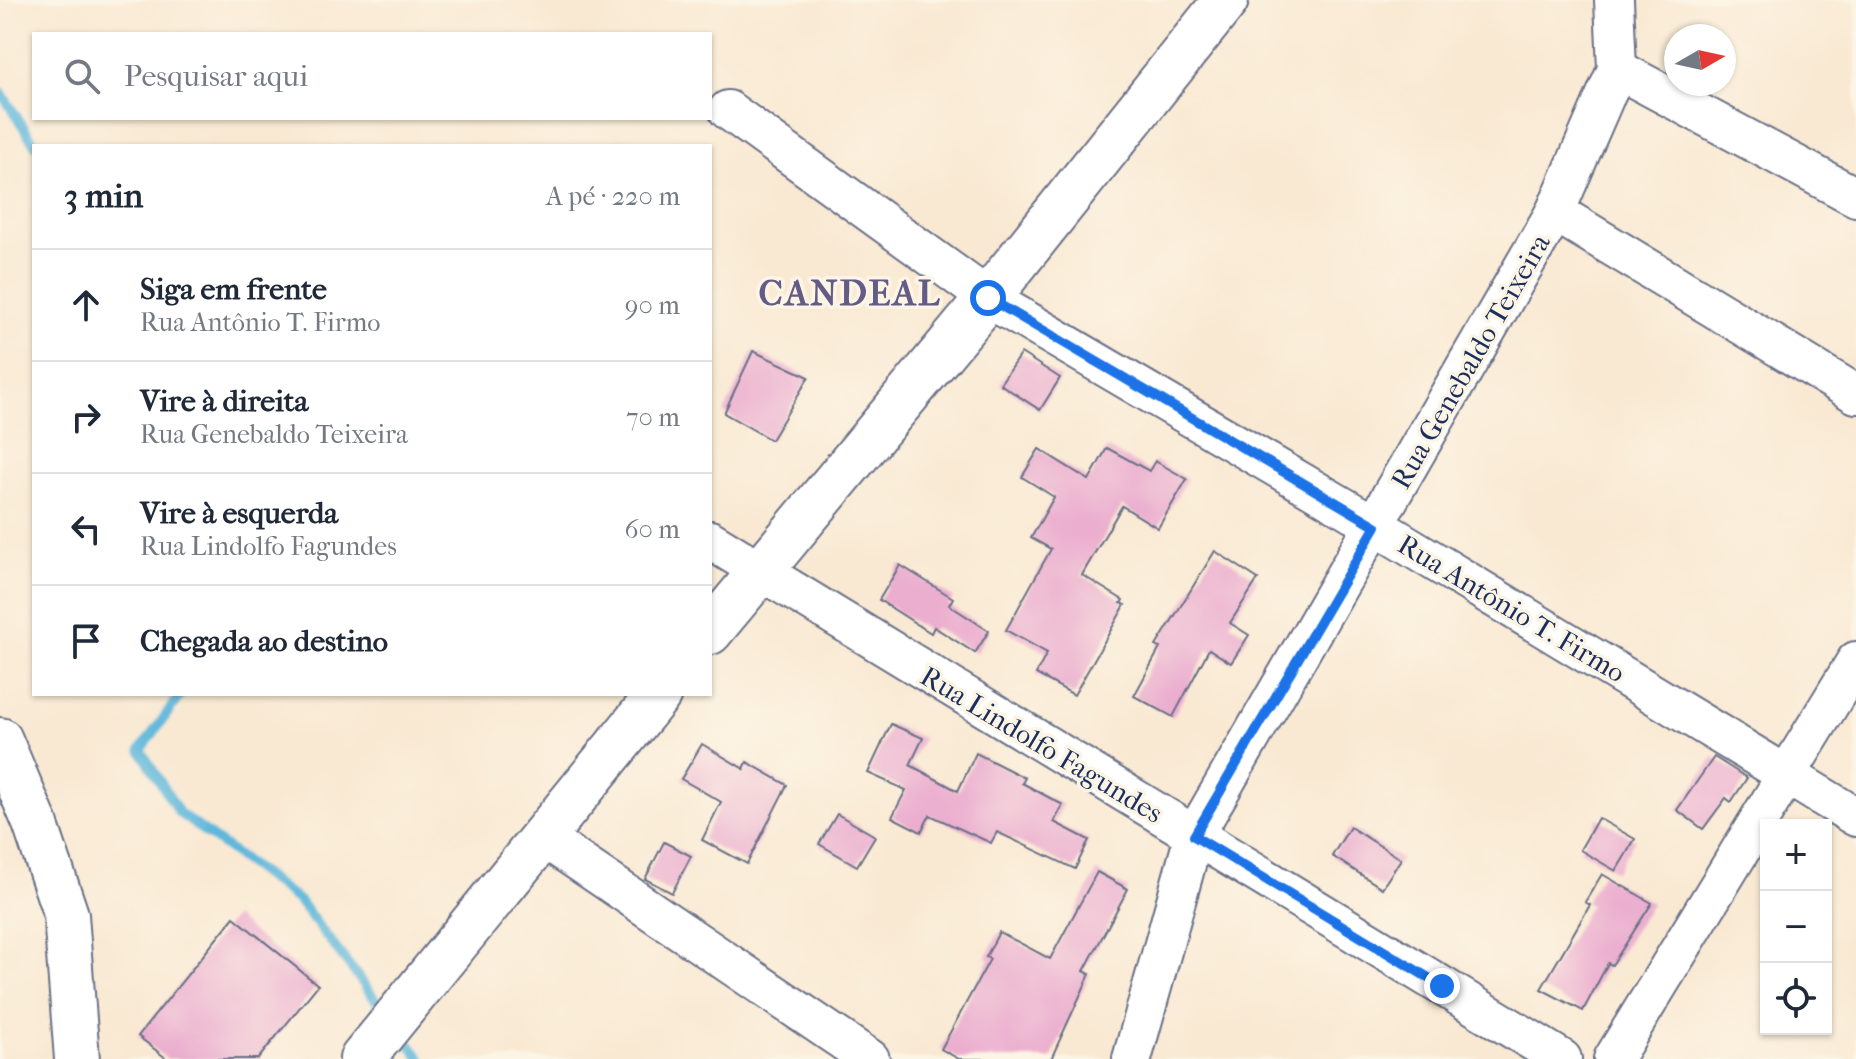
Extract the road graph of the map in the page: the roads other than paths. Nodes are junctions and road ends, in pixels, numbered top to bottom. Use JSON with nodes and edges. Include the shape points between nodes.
{"nodes":[{"id":1,"x":1614,"y":0,"type":"edge"},
{"id":2,"x":1214,"y":4,"type":"edge"},
{"id":3,"x":1617,"y":69,"type":"junction"},
{"id":4,"x":728,"y":110,"type":"dead end"},
{"id":5,"x":1856,"y":197,"type":"edge"},
{"id":6,"x":1555,"y":212,"type":"junction"},
{"id":7,"x":988,"y":298,"type":"junction"},
{"id":8,"x":1856,"y":394,"type":"edge"},
{"id":9,"x":1376,"y":526,"type":"junction"},
{"id":10,"x":712,"y":541,"type":"edge"},
{"id":11,"x":759,"y":572,"type":"junction"},
{"id":12,"x":712,"y":630,"type":"edge"},
{"id":13,"x":1856,"y":661,"type":"edge"},
{"id":14,"x":657,"y":696,"type":"edge"},
{"id":15,"x":0,"y":740,"type":"edge"},
{"id":16,"x":1787,"y":772,"type":"junction"},
{"id":17,"x":1856,"y":817,"type":"edge"},
{"id":18,"x":541,"y":836,"type":"junction"},
{"id":19,"x":1194,"y":836,"type":"junction"},
{"id":20,"x":1551,"y":1052,"type":"edge"},
{"id":21,"x":77,"y":1059,"type":"edge"},
{"id":22,"x":362,"y":1059,"type":"edge"},
{"id":23,"x":870,"y":1059,"type":"edge"},
{"id":24,"x":1132,"y":1059,"type":"edge"},
{"id":25,"x":1613,"y":1059,"type":"edge"}],
"edges":[{"from":1,"to":3,"type":"street","name":"Rua Genebaldo Teixeira"},
{"from":2,"to":7,"type":"main road"},
{"from":3,"to":5,"type":"street"},
{"from":3,"to":6,"type":"street","name":"Rua Genebaldo Teixeira"},
{"from":4,"to":7,"type":"street","name":"Rua Antônio T. Firmo"},
{"from":6,"to":8,"type":"street"},
{"from":6,"to":9,"type":"street","name":"Rua Genebaldo Teixeira"},
{"from":7,"to":9,"type":"street","name":"Rua Antônio T. Firmo"},
{"from":7,"to":11,"type":"main road"},
{"from":9,"to":16,"type":"street","name":"Rua Antônio T. Firmo"},
{"from":9,"to":19,"type":"street","name":"Rua Genebaldo Teixeira"},
{"from":10,"to":11,"type":"street","name":"Rua Lindolfo Fagundes"},
{"from":11,"to":12,"type":"main road"},
{"from":11,"to":19,"type":"street","name":"Rua Lindolfo Fagundes"},
{"from":13,"to":16,"type":"street"},
{"from":14,"to":18,"type":"main road"},
{"from":15,"to":21,"type":"main road","via":[[66,915]]},
{"from":16,"to":17,"type":"street","name":"Rua Antônio T. Firmo"},
{"from":16,"to":25,"type":"street"},
{"from":18,"to":22,"type":"main road"},
{"from":18,"to":23,"type":"street"},
{"from":19,"to":20,"type":"street","name":"Rua Lindolfo Fagundes"},
{"from":19,"to":24,"type":"street","name":"Rua Genebaldo Teixeira"}]}
